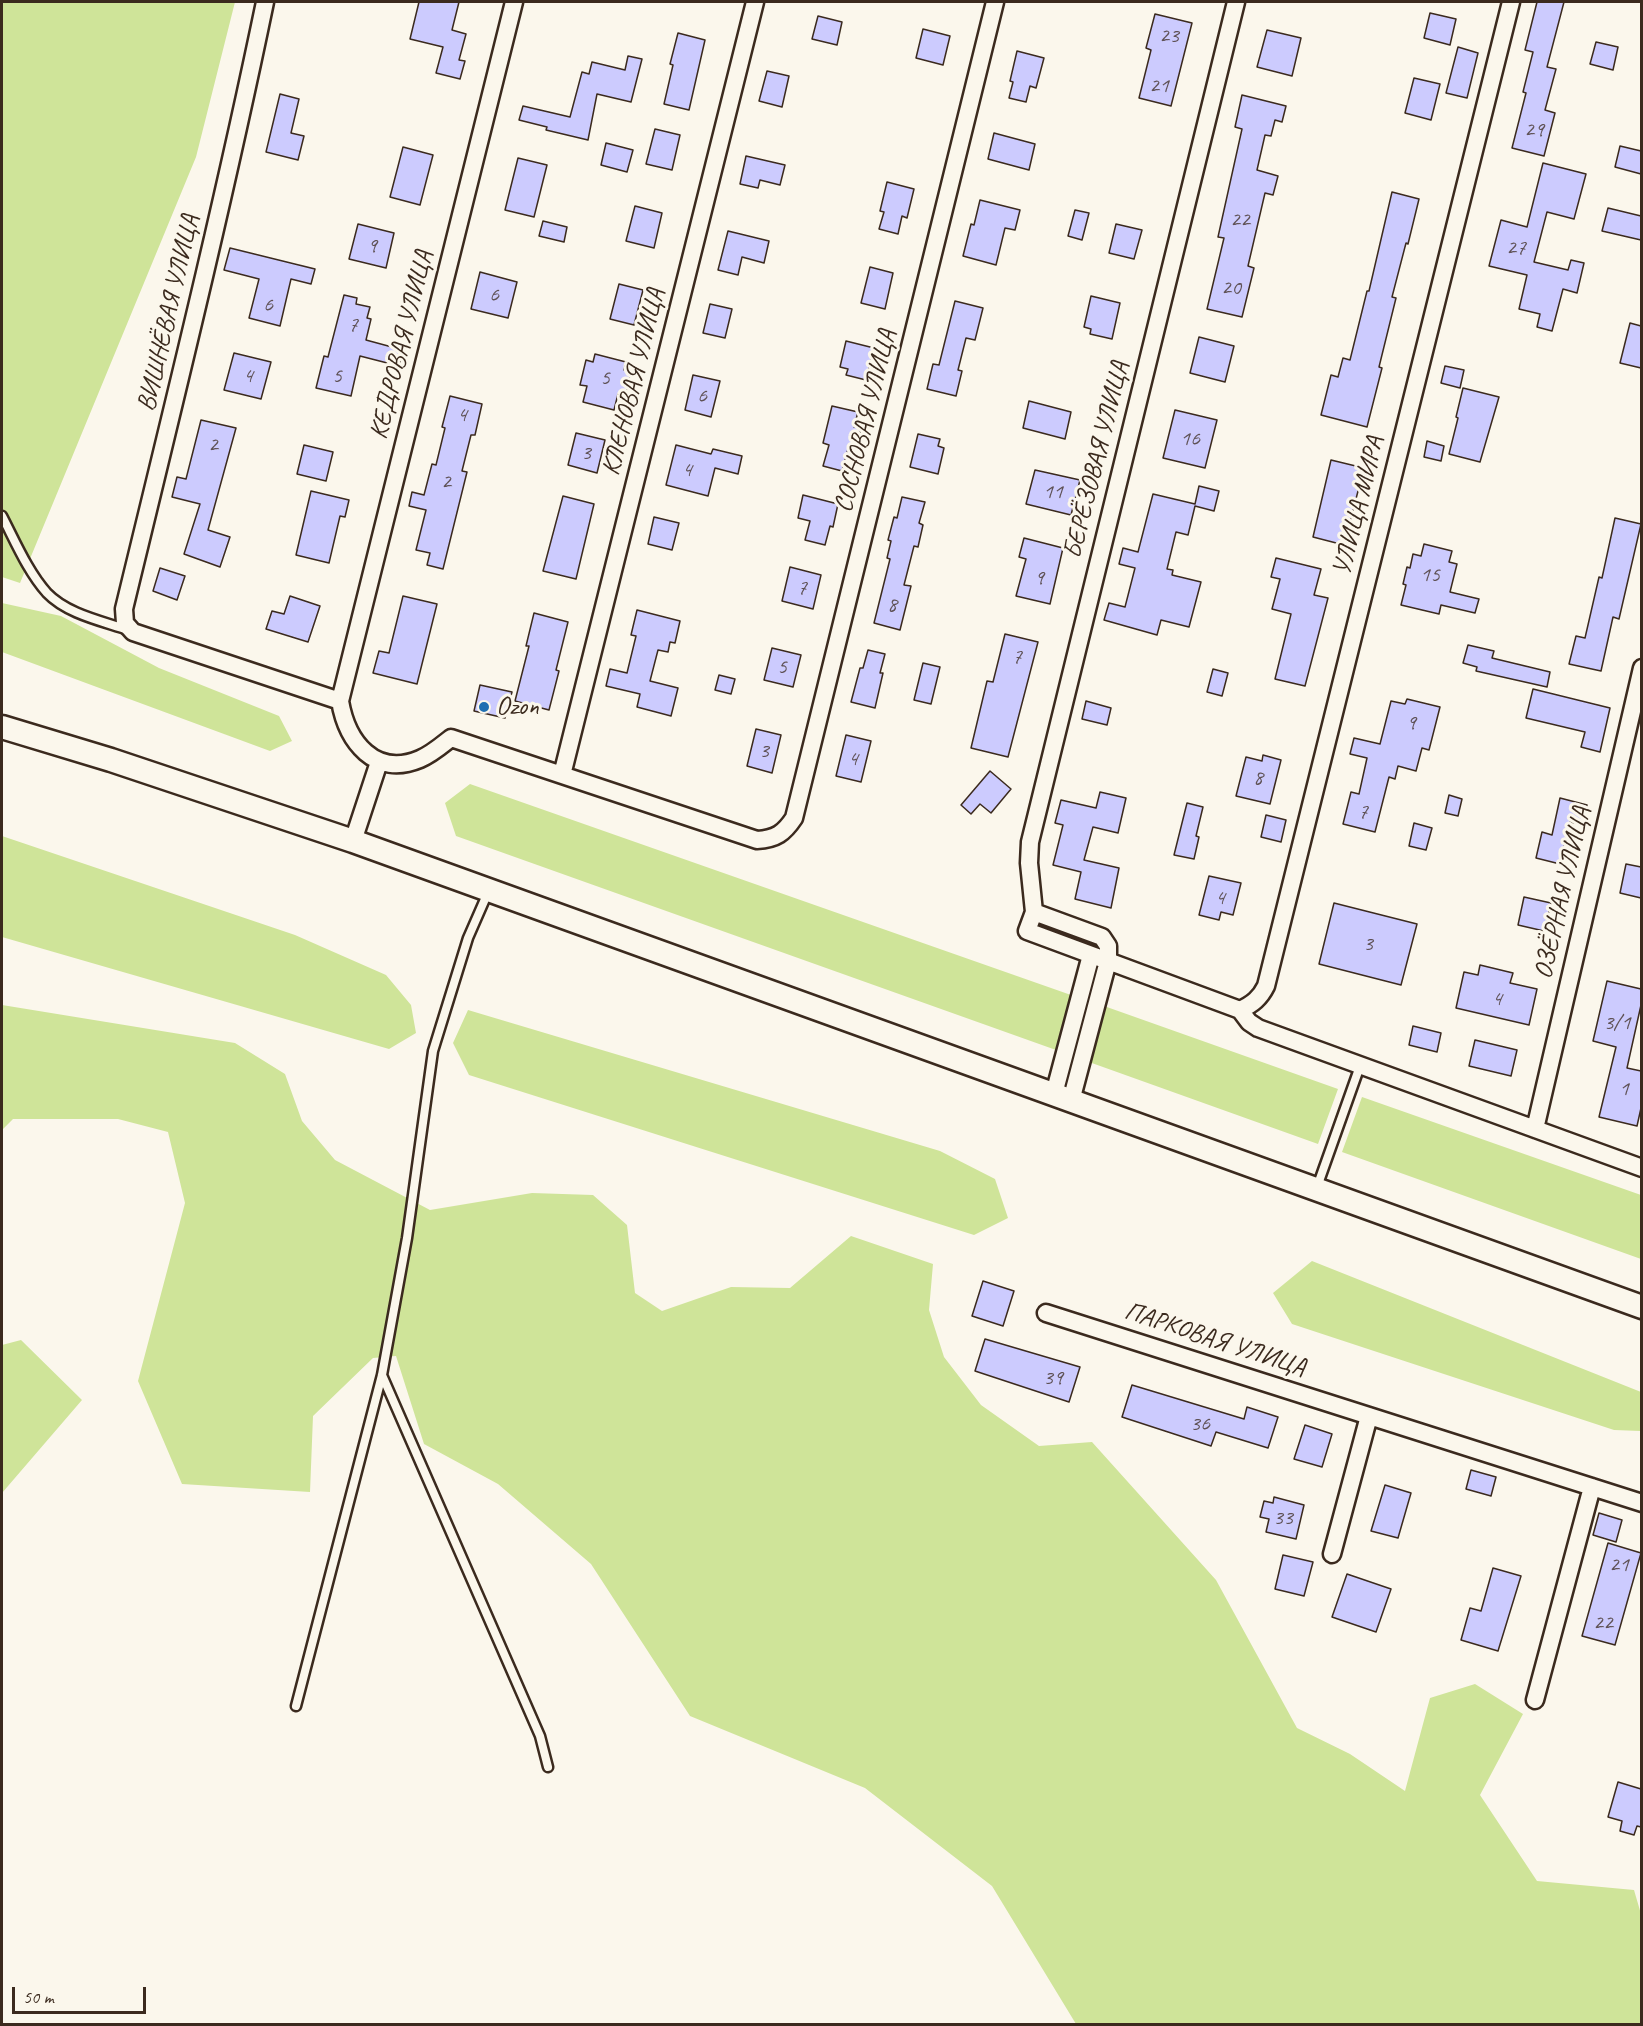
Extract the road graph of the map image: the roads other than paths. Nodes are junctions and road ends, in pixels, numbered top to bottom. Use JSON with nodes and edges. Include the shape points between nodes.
{"nodes":[{"id":1,"x":266,"y":2,"type":"edge"},
{"id":2,"x":514,"y":2,"type":"edge"},
{"id":3,"x":755,"y":2,"type":"edge"},
{"id":4,"x":995,"y":2,"type":"edge"},
{"id":5,"x":1236,"y":2,"type":"edge"},
{"id":6,"x":1511,"y":2,"type":"edge"},
{"id":7,"x":2,"y":516,"type":"edge"},
{"id":8,"x":133,"y":632,"type":"junction"},
{"id":9,"x":1641,"y":668,"type":"edge"},
{"id":10,"x":340,"y":701,"type":"junction"},
{"id":11,"x":2,"y":727,"type":"edge"},
{"id":12,"x":379,"y":762,"type":"junction"},
{"id":13,"x":562,"y":775,"type":"junction"},
{"id":14,"x":353,"y":841,"type":"junction"},
{"id":15,"x":489,"y":890,"type":"junction"},
{"id":16,"x":1034,"y":912,"type":"junction"},
{"id":17,"x":1091,"y":955,"type":"junction"},
{"id":18,"x":1108,"y":961,"type":"junction"},
{"id":19,"x":1240,"y":1010,"type":"junction"},
{"id":20,"x":1360,"y":1066,"type":"junction"},
{"id":21,"x":1063,"y":1098,"type":"junction"},
{"id":22,"x":1535,"y":1129,"type":"junction"},
{"id":23,"x":1641,"y":1168,"type":"edge"},
{"id":24,"x":1316,"y":1189,"type":"junction"},
{"id":25,"x":1641,"y":1307,"type":"edge"},
{"id":26,"x":1046,"y":1313,"type":"dead end"},
{"id":27,"x":382,"y":1375,"type":"junction"},
{"id":28,"x":1369,"y":1416,"type":"junction"},
{"id":29,"x":1592,"y":1487,"type":"junction"},
{"id":30,"x":1641,"y":1503,"type":"edge"},
{"id":31,"x":1332,"y":1554,"type":"dead end"},
{"id":32,"x":1535,"y":1700,"type":"dead end"},
{"id":33,"x":296,"y":1706,"type":"dead end"},
{"id":34,"x":548,"y":1767,"type":"dead end"}],
"edges":[{"from":1,"to":8,"type":"street","name":"ВИШНЁВАЯ УЛИЦА","via":[[124,609],[125,623]]},
{"from":2,"to":10,"type":"street","name":"КЕДРОВАЯ УЛИЦА"},
{"from":3,"to":13,"type":"street","name":"КЛЕНОВАЯ УЛИЦА"},
{"from":4,"to":13,"type":"street","name":"СОСНОВАЯ УЛИЦА","via":[[794,818],[778,836],[757,840]]},
{"from":5,"to":16,"type":"street","name":"БЕРЁЗОВАЯ УЛИЦА","via":[[1030,842]]},
{"from":6,"to":19,"type":"street","name":"УЛИЦА МИРА","via":[[1266,986],[1261,996]]},
{"from":7,"to":8,"type":"lane","via":[[48,594],[67,608]]},
{"from":8,"to":10,"type":"street"},
{"from":9,"to":22,"type":"street","name":"ОЗЁРНАЯ УЛИЦА"},
{"from":10,"to":12,"type":"street","via":[[348,729],[360,747]]},
{"from":11,"to":14,"type":"street"},
{"from":12,"to":13,"type":"street","via":[[404,764],[421,759],[451,738]]},
{"from":12,"to":14,"type":"street"},
{"from":14,"to":15,"type":"street"},
{"from":15,"to":21,"type":"street"},
{"from":15,"to":27,"type":"lane","via":[[468,938],[433,1051],[407,1238]]},
{"from":16,"to":17,"type":"street","name":"БЕРЁЗОВАЯ УЛИЦА","via":[[1027,931]]},
{"from":16,"to":18,"type":"street","via":[[1102,937],[1108,946]]},
{"from":17,"to":18,"type":"street"},
{"from":17,"to":21,"type":"street"},
{"from":18,"to":19,"type":"street"},
{"from":18,"to":21,"type":"street"},
{"from":19,"to":20,"type":"street","via":[[1258,1028]]},
{"from":20,"to":22,"type":"street"},
{"from":20,"to":24,"type":"lane"},
{"from":21,"to":24,"type":"street"},
{"from":22,"to":23,"type":"street"},
{"from":24,"to":25,"type":"street"},
{"from":26,"to":28,"type":"street","name":"ПАРКОВАЯ УЛИЦА"},
{"from":27,"to":33,"type":"lane"},
{"from":27,"to":34,"type":"lane","via":[[540,1736]]},
{"from":28,"to":29,"type":"street","name":"ПАРКОВАЯ УЛИЦА"},
{"from":28,"to":31,"type":"street"},
{"from":29,"to":30,"type":"street","name":"ПАРКОВАЯ УЛИЦА"},
{"from":29,"to":32,"type":"street"}]}
